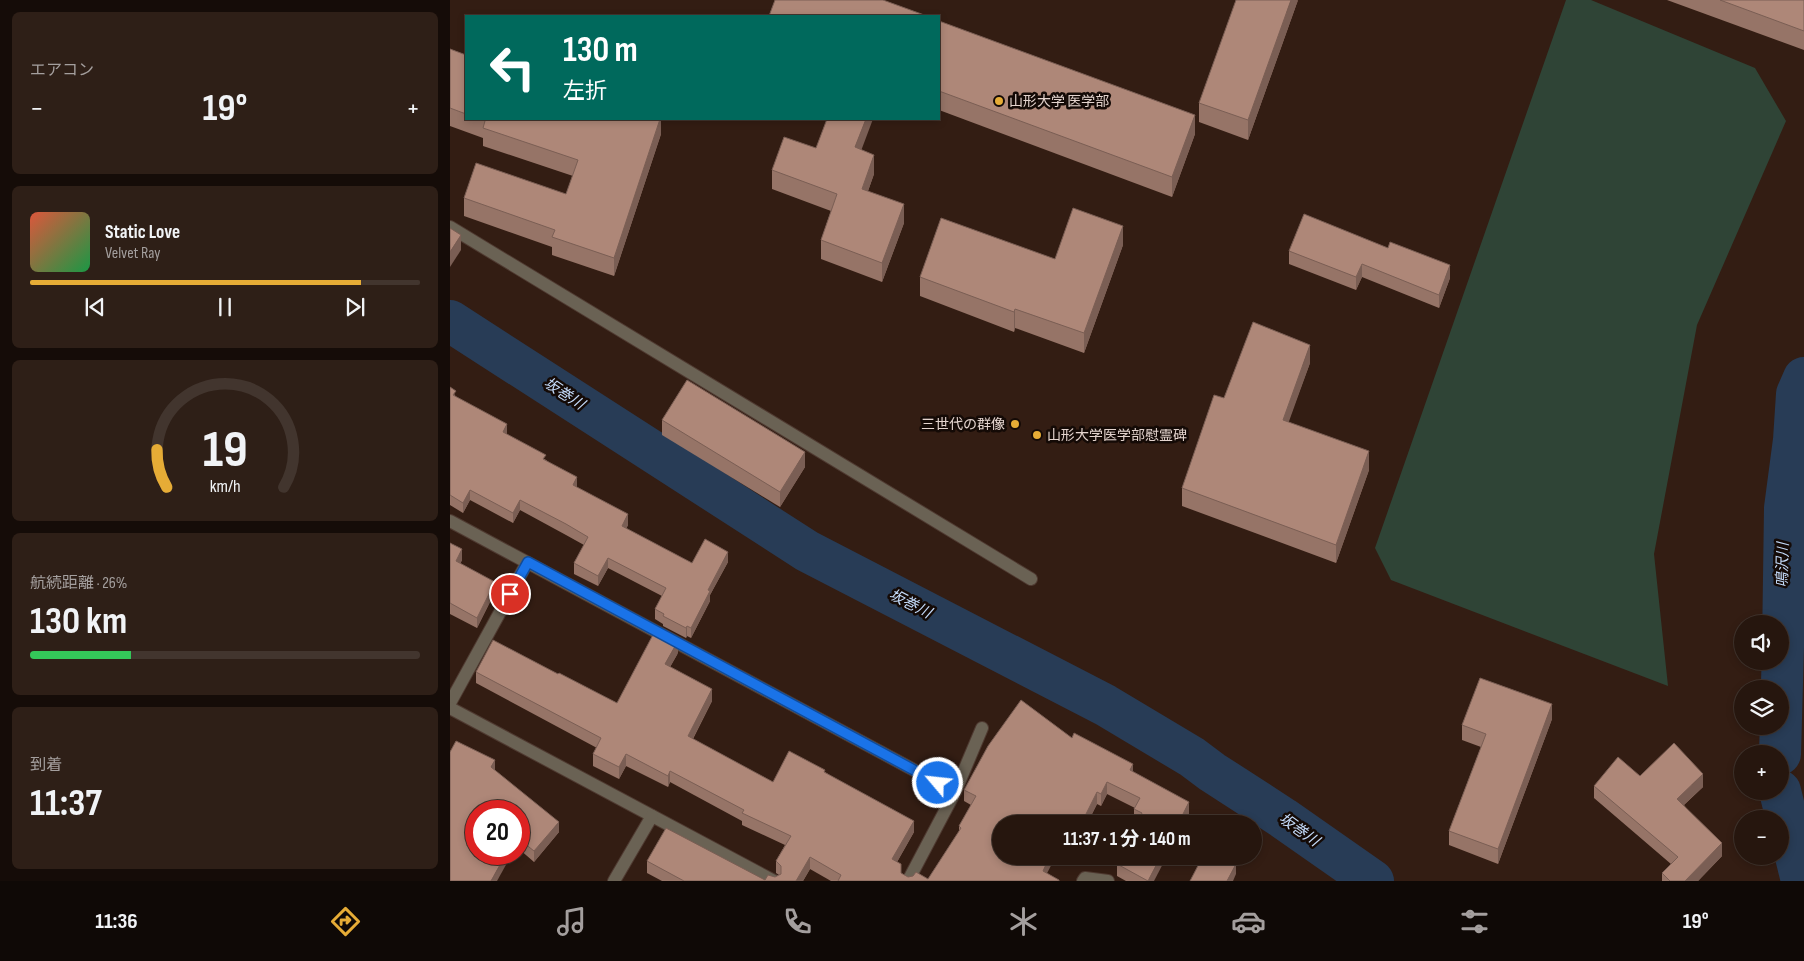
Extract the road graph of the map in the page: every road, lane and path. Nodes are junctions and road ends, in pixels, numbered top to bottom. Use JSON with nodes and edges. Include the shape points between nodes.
{"nodes":[{"id":1,"x":450,"y":227,"type":"edge"},
{"id":2,"x":450,"y":521,"type":"edge"},
{"id":3,"x":528,"y":562,"type":"junction"},
{"id":4,"x":1030,"y":579,"type":"dead end"},
{"id":5,"x":450,"y":703,"type":"edge"},
{"id":6,"x":450,"y":708,"type":"edge"},
{"id":7,"x":982,"y":728,"type":"dead end"},
{"id":8,"x":955,"y":792,"type":"junction"},
{"id":9,"x":652,"y":816,"type":"junction"},
{"id":10,"x":614,"y":881,"type":"edge"},
{"id":11,"x":774,"y":881,"type":"edge"},
{"id":12,"x":908,"y":881,"type":"edge"},
{"id":13,"x":1083,"y":881,"type":"edge"},
{"id":14,"x":1108,"y":881,"type":"edge"}],
"edges":[{"from":1,"to":4,"type":"lane"},
{"from":2,"to":3,"type":"lane"},
{"from":3,"to":5,"type":"lane"},
{"from":3,"to":8,"type":"lane"},
{"from":6,"to":9,"type":"lane"},
{"from":7,"to":8,"type":"lane"},
{"from":8,"to":12,"type":"lane"},
{"from":9,"to":10,"type":"lane"},
{"from":9,"to":11,"type":"lane"},
{"from":13,"to":14,"type":"lane","via":[[1084,878]]}]}
